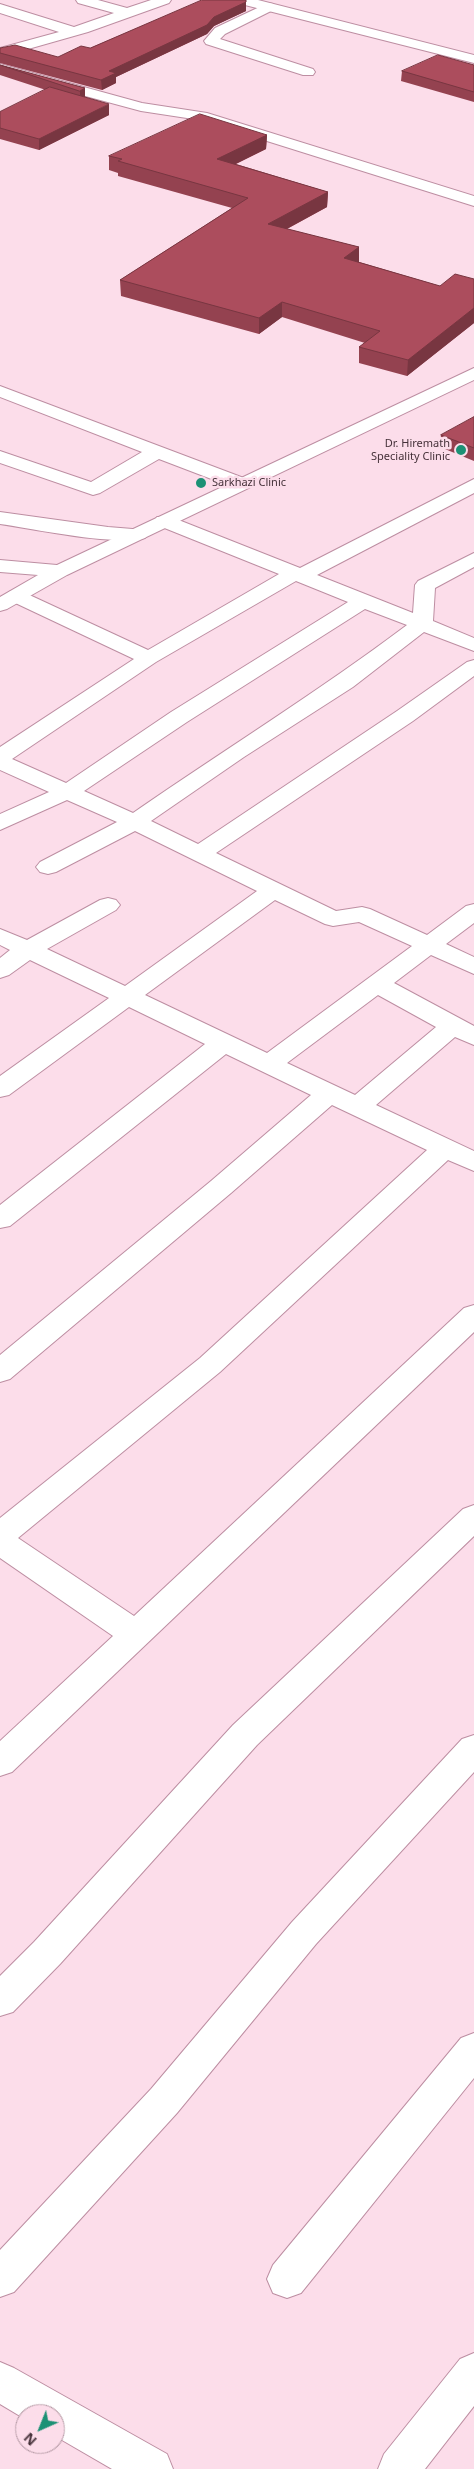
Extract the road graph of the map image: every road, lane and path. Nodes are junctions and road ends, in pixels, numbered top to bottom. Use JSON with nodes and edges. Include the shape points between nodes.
{"nodes":[{"id":1,"x":83,"y":0,"type":"edge"},
{"id":2,"x":164,"y":0,"type":"edge"},
{"id":3,"x":242,"y":0,"type":"edge"},
{"id":4,"x":268,"y":7,"type":"junction"},
{"id":5,"x":0,"y":8,"type":"edge"},
{"id":6,"x":125,"y":12,"type":"junction"},
{"id":7,"x":72,"y":31,"type":"junction"},
{"id":8,"x":4,"y":49,"type":"edge"},
{"id":9,"x":474,"y":59,"type":"edge"},
{"id":10,"x":0,"y":68,"type":"edge"},
{"id":11,"x":308,"y":72,"type":"dead end"},
{"id":12,"x":474,"y":200,"type":"edge"},
{"id":13,"x":474,"y":373,"type":"edge"},
{"id":14,"x":0,"y":392,"type":"edge"},
{"id":15,"x":158,"y":451,"type":"junction"},
{"id":16,"x":0,"y":457,"type":"edge"},
{"id":17,"x":242,"y":484,"type":"junction"},
{"id":18,"x":474,"y":485,"type":"edge"},
{"id":19,"x":0,"y":518,"type":"edge"},
{"id":20,"x":164,"y":521,"type":"junction"},
{"id":21,"x":138,"y":534,"type":"junction"},
{"id":22,"x":474,"y":559,"type":"edge"},
{"id":23,"x":0,"y":566,"type":"edge"},
{"id":24,"x":60,"y":571,"type":"junction"},
{"id":25,"x":298,"y":574,"type":"junction"},
{"id":26,"x":8,"y":600,"type":"edge"},
{"id":27,"x":364,"y":600,"type":"junction"},
{"id":28,"x":422,"y":624,"type":"junction"},
{"id":29,"x":474,"y":645,"type":"edge"},
{"id":30,"x":150,"y":658,"type":"junction"},
{"id":31,"x":474,"y":666,"type":"edge"},
{"id":32,"x":0,"y":757,"type":"edge"},
{"id":33,"x":0,"y":762,"type":"edge"},
{"id":34,"x":67,"y":792,"type":"junction"},
{"id":35,"x":136,"y":822,"type":"junction"},
{"id":36,"x":0,"y":823,"type":"edge"},
{"id":37,"x":200,"y":854,"type":"junction"},
{"id":38,"x":48,"y":867,"type":"dead end"},
{"id":39,"x":274,"y":890,"type":"junction"},
{"id":40,"x":108,"y":905,"type":"dead end"},
{"id":41,"x":474,"y":911,"type":"edge"},
{"id":42,"x":0,"y":936,"type":"edge"},
{"id":43,"x":430,"y":945,"type":"junction"},
{"id":44,"x":28,"y":949,"type":"junction"},
{"id":45,"x":474,"y":966,"type":"edge"},
{"id":46,"x":0,"y":970,"type":"edge"},
{"id":47,"x":377,"y":984,"type":"junction"},
{"id":48,"x":126,"y":996,"type":"junction"},
{"id":49,"x":463,"y":1031,"type":"edge"},
{"id":50,"x":224,"y":1042,"type":"junction"},
{"id":51,"x":269,"y":1064,"type":"junction"},
{"id":52,"x":0,"y":1090,"type":"edge"},
{"id":53,"x":329,"y":1093,"type":"junction"},
{"id":54,"x":358,"y":1106,"type":"junction"},
{"id":55,"x":444,"y":1148,"type":"junction"},
{"id":56,"x":474,"y":1162,"type":"edge"},
{"id":57,"x":0,"y":1219,"type":"edge"},
{"id":58,"x":474,"y":1315,"type":"edge"},
{"id":59,"x":0,"y":1370,"type":"edge"},
{"id":60,"x":474,"y":1517,"type":"edge"},
{"id":61,"x":0,"y":1535,"type":"edge"},
{"id":62,"x":0,"y":1542,"type":"edge"},
{"id":63,"x":137,"y":1635,"type":"junction"},
{"id":64,"x":474,"y":1749,"type":"edge"},
{"id":65,"x":0,"y":1762,"type":"edge"},
{"id":66,"x":0,"y":2000,"type":"edge"},
{"id":67,"x":474,"y":2050,"type":"edge"},
{"id":68,"x":0,"y":2278,"type":"edge"},
{"id":69,"x":287,"y":2279,"type":"dead end"},
{"id":70,"x":474,"y":2373,"type":"edge"},
{"id":71,"x":0,"y":2382,"type":"edge"},
{"id":72,"x":152,"y":2469,"type":"edge"},
{"id":73,"x":399,"y":2469,"type":"edge"}],
"edges":[{"from":1,"to":6,"type":"street"},
{"from":2,"to":6,"type":"street"},
{"from":3,"to":4,"type":"street"},
{"from":4,"to":9,"type":"street"},
{"from":4,"to":11,"type":"street","via":[[220,31],[210,41]]},
{"from":5,"to":7,"type":"street"},
{"from":6,"to":7,"type":"street"},
{"from":7,"to":8,"type":"street","via":[[23,48]]},
{"from":10,"to":12,"type":"street","via":[[141,107],[202,116]]},
{"from":13,"to":17,"type":"street"},
{"from":14,"to":15,"type":"street"},
{"from":15,"to":16,"type":"street","via":[[93,489]]},
{"from":15,"to":17,"type":"street"},
{"from":17,"to":20,"type":"street"},
{"from":18,"to":25,"type":"street"},
{"from":19,"to":21,"type":"street"},
{"from":20,"to":21,"type":"street"},
{"from":20,"to":25,"type":"street"},
{"from":21,"to":24,"type":"street"},
{"from":22,"to":28,"type":"street","via":[[425,585]]},
{"from":23,"to":24,"type":"street"},
{"from":24,"to":26,"type":"street"},
{"from":25,"to":27,"type":"street"},
{"from":25,"to":30,"type":"street"},
{"from":26,"to":30,"type":"street"},
{"from":27,"to":28,"type":"street"},
{"from":27,"to":34,"type":"street"},
{"from":28,"to":29,"type":"street"},
{"from":28,"to":35,"type":"street","via":[[345,682],[236,752]]},
{"from":30,"to":32,"type":"street"},
{"from":31,"to":37,"type":"street"},
{"from":33,"to":34,"type":"street"},
{"from":34,"to":35,"type":"street"},
{"from":34,"to":36,"type":"street"},
{"from":35,"to":37,"type":"street"},
{"from":35,"to":38,"type":"street"},
{"from":37,"to":39,"type":"street"},
{"from":39,"to":43,"type":"street","via":[[334,919],[362,914]]},
{"from":39,"to":48,"type":"street"},
{"from":40,"to":44,"type":"street"},
{"from":41,"to":43,"type":"street"},
{"from":42,"to":44,"type":"street"},
{"from":43,"to":45,"type":"street"},
{"from":43,"to":47,"type":"street"},
{"from":44,"to":46,"type":"street"},
{"from":44,"to":48,"type":"street"},
{"from":47,"to":49,"type":"street"},
{"from":47,"to":51,"type":"street"},
{"from":48,"to":50,"type":"street"},
{"from":48,"to":52,"type":"street"},
{"from":49,"to":54,"type":"street"},
{"from":50,"to":51,"type":"street"},
{"from":50,"to":57,"type":"street"},
{"from":51,"to":53,"type":"street"},
{"from":53,"to":54,"type":"street"},
{"from":53,"to":59,"type":"street","via":[[213,1194]]},
{"from":54,"to":55,"type":"street"},
{"from":55,"to":56,"type":"street"},
{"from":55,"to":61,"type":"street","via":[[210,1365]]},
{"from":58,"to":63,"type":"street","via":[[337,1441]]},
{"from":60,"to":66,"type":"street","via":[[245,1735],[47,1953]]},
{"from":62,"to":63,"type":"street"},
{"from":63,"to":65,"type":"street"},
{"from":64,"to":68,"type":"street","via":[[304,1933],[164,2101]]},
{"from":67,"to":69,"type":"street"},
{"from":70,"to":73,"type":"street"},
{"from":71,"to":72,"type":"street"}]}
